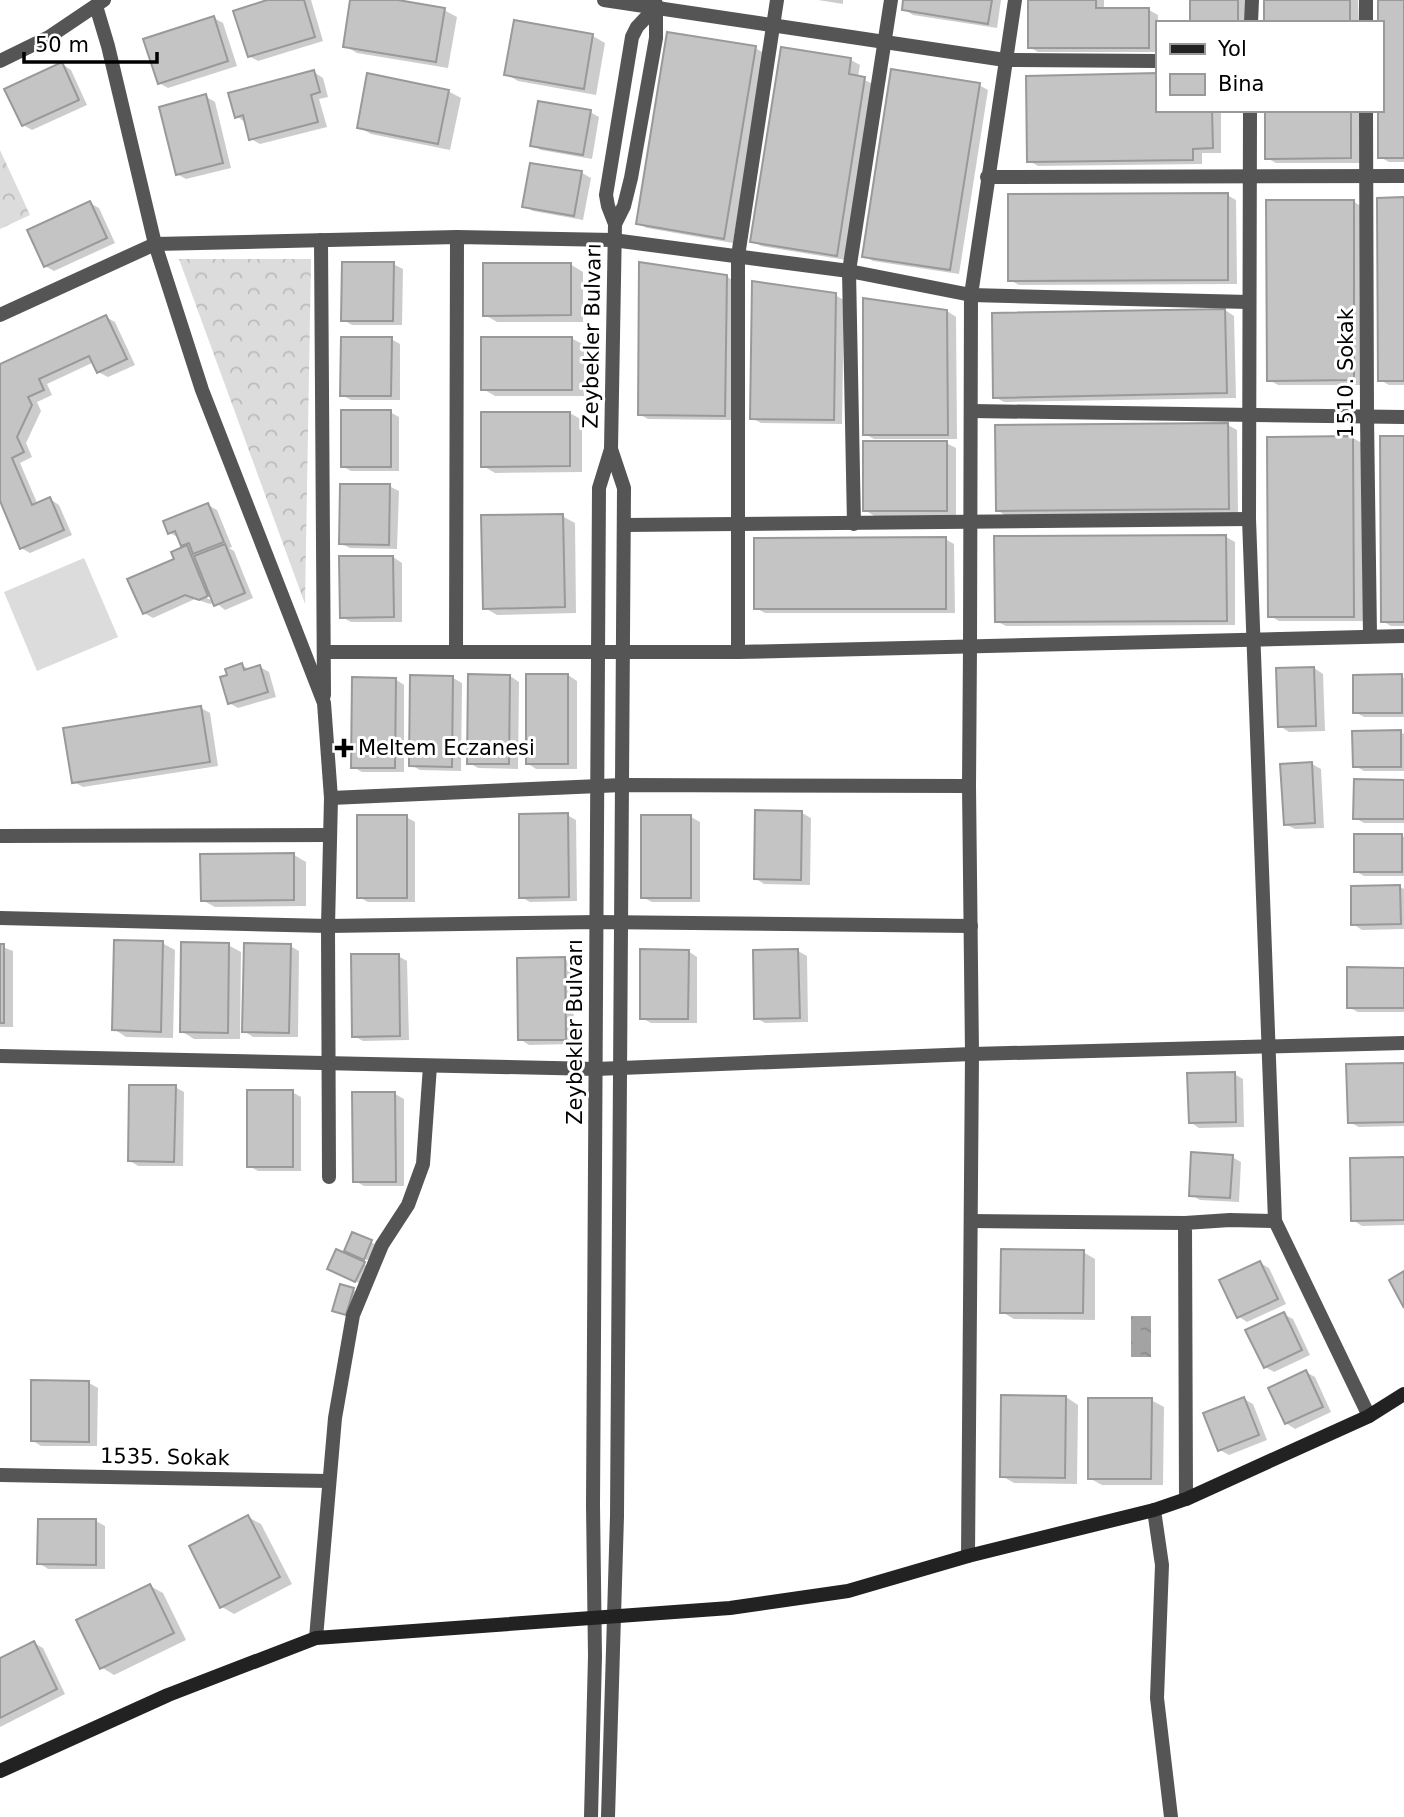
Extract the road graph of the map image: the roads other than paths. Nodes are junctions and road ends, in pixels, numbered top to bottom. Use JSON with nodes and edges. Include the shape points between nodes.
{"nodes":[{"id":1,"x":117,"y":0,"type":"edge"},
{"id":2,"x":604,"y":0,"type":"edge"},
{"id":3,"x":777,"y":0,"type":"edge"},
{"id":4,"x":891,"y":0,"type":"edge"},
{"id":5,"x":1015,"y":0,"type":"edge"},
{"id":6,"x":1252,"y":0,"type":"edge"},
{"id":7,"x":1366,"y":0,"type":"edge"},
{"id":8,"x":100,"y":3,"type":"edge"},
{"id":9,"x":656,"y":4,"type":"edge"},
{"id":10,"x":1251,"y":21,"type":"edge"},
{"id":11,"x":1366,"y":21,"type":"edge"},
{"id":12,"x":774,"y":24,"type":"junction"},
{"id":13,"x":884,"y":42,"type":"junction"},
{"id":14,"x":1006,"y":60,"type":"junction"},
{"id":15,"x":0,"y":61,"type":"edge"},
{"id":16,"x":1156,"y":61,"type":"edge"},
{"id":17,"x":1250,"y":112,"type":"edge"},
{"id":18,"x":1366,"y":112,"type":"edge"},
{"id":19,"x":1366,"y":176,"type":"junction"},
{"id":20,"x":1404,"y":176,"type":"edge"},
{"id":21,"x":987,"y":177,"type":"junction"},
{"id":22,"x":1250,"y":178,"type":"junction"},
{"id":23,"x":615,"y":224,"type":"junction"},
{"id":24,"x":457,"y":237,"type":"junction"},
{"id":25,"x":321,"y":240,"type":"junction"},
{"id":26,"x":613,"y":240,"type":"junction"},
{"id":27,"x":155,"y":244,"type":"junction"},
{"id":28,"x":738,"y":256,"type":"junction"},
{"id":29,"x":849,"y":271,"type":"junction"},
{"id":30,"x":971,"y":295,"type":"junction"},
{"id":31,"x":1250,"y":302,"type":"junction"},
{"id":32,"x":0,"y":315,"type":"edge"},
{"id":33,"x":972,"y":411,"type":"junction"},
{"id":34,"x":1249,"y":416,"type":"junction"},
{"id":35,"x":1367,"y":417,"type":"junction"},
{"id":36,"x":1404,"y":417,"type":"edge"},
{"id":37,"x":611,"y":449,"type":"junction"},
{"id":38,"x":1249,"y":519,"type":"junction"},
{"id":39,"x":738,"y":523,"type":"junction"},
{"id":40,"x":972,"y":523,"type":"junction"},
{"id":41,"x":854,"y":524,"type":"junction"},
{"id":42,"x":624,"y":525,"type":"junction"},
{"id":43,"x":1370,"y":636,"type":"junction"},
{"id":44,"x":1404,"y":636,"type":"edge"},
{"id":45,"x":1253,"y":638,"type":"junction"},
{"id":46,"x":971,"y":646,"type":"junction"},
{"id":47,"x":623,"y":651,"type":"junction"},
{"id":48,"x":324,"y":652,"type":"junction"},
{"id":49,"x":456,"y":652,"type":"junction"},
{"id":50,"x":598,"y":652,"type":"junction"},
{"id":51,"x":738,"y":652,"type":"junction"},
{"id":52,"x":324,"y":703,"type":"junction"},
{"id":53,"x":622,"y":785,"type":"junction"},
{"id":54,"x":597,"y":786,"type":"junction"},
{"id":55,"x":969,"y":786,"type":"junction"},
{"id":56,"x":331,"y":798,"type":"junction"},
{"id":57,"x":330,"y":835,"type":"junction"},
{"id":58,"x":0,"y":836,"type":"edge"},
{"id":59,"x":0,"y":918,"type":"edge"},
{"id":60,"x":597,"y":922,"type":"junction"},
{"id":61,"x":621,"y":923,"type":"junction"},
{"id":62,"x":328,"y":926,"type":"junction"},
{"id":63,"x":971,"y":926,"type":"junction"},
{"id":64,"x":1404,"y":1043,"type":"edge"},
{"id":65,"x":1269,"y":1047,"type":"junction"},
{"id":66,"x":972,"y":1054,"type":"junction"},
{"id":67,"x":0,"y":1056,"type":"edge"},
{"id":68,"x":327,"y":1065,"type":"junction"},
{"id":69,"x":430,"y":1066,"type":"junction"},
{"id":70,"x":621,"y":1068,"type":"junction"},
{"id":71,"x":596,"y":1069,"type":"junction"},
{"id":72,"x":329,"y":1177,"type":"dead end"},
{"id":73,"x":1275,"y":1221,"type":"junction"},
{"id":74,"x":971,"y":1222,"type":"junction"},
{"id":75,"x":1185,"y":1223,"type":"junction"},
{"id":76,"x":594,"y":1354,"type":"junction"},
{"id":77,"x":619,"y":1354,"type":"junction"},
{"id":78,"x":1404,"y":1394,"type":"edge"},
{"id":79,"x":1369,"y":1416,"type":"junction"},
{"id":80,"x":0,"y":1475,"type":"edge"},
{"id":81,"x":329,"y":1481,"type":"junction"},
{"id":82,"x":1185,"y":1499,"type":"junction"},
{"id":83,"x":1154,"y":1510,"type":"junction"},
{"id":84,"x":968,"y":1556,"type":"junction"},
{"id":85,"x":616,"y":1617,"type":"junction"},
{"id":86,"x":593,"y":1618,"type":"junction"},
{"id":87,"x":316,"y":1638,"type":"junction"},
{"id":88,"x":0,"y":1771,"type":"edge"},
{"id":89,"x":590,"y":1817,"type":"edge"},
{"id":90,"x":608,"y":1817,"type":"edge"},
{"id":91,"x":1171,"y":1817,"type":"edge"}],
"edges":[{"from":1,"to":8,"type":"street"},
{"from":2,"to":9,"type":"street"},
{"from":3,"to":12,"type":"street"},
{"from":4,"to":13,"type":"street"},
{"from":5,"to":14,"type":"street"},
{"from":6,"to":10,"type":"street"},
{"from":7,"to":11,"type":"street"},
{"from":8,"to":15,"type":"street","via":[[49,37]]},
{"from":8,"to":27,"type":"street"},
{"from":9,"to":12,"type":"street"},
{"from":9,"to":23,"type":"street","name":"Zeybekler Bulvarı","via":[[656,38],[631,178]]},
{"from":9,"to":23,"type":"street","name":"Zeybekler Bulvarı","via":[[632,37],[606,195]]},
{"from":12,"to":13,"type":"street"},
{"from":12,"to":28,"type":"street"},
{"from":13,"to":14,"type":"street"},
{"from":13,"to":29,"type":"street"},
{"from":14,"to":16,"type":"street"},
{"from":14,"to":21,"type":"street"},
{"from":17,"to":22,"type":"street"},
{"from":18,"to":19,"type":"street","name":"1510. Sokak"},
{"from":19,"to":20,"type":"street"},
{"from":19,"to":22,"type":"street"},
{"from":19,"to":35,"type":"street","name":"1510. Sokak"},
{"from":21,"to":22,"type":"street"},
{"from":21,"to":30,"type":"street"},
{"from":22,"to":31,"type":"street"},
{"from":23,"to":26,"type":"street","name":"Zeybekler Bulvarı"},
{"from":24,"to":25,"type":"street"},
{"from":24,"to":26,"type":"street"},
{"from":24,"to":49,"type":"street"},
{"from":25,"to":27,"type":"street"},
{"from":25,"to":48,"type":"street"},
{"from":26,"to":28,"type":"street"},
{"from":26,"to":37,"type":"street","name":"Zeybekler Bulvarı"},
{"from":27,"to":32,"type":"street"},
{"from":27,"to":52,"type":"street","via":[[202,390]]},
{"from":28,"to":29,"type":"street"},
{"from":28,"to":39,"type":"street"},
{"from":29,"to":30,"type":"street"},
{"from":29,"to":41,"type":"street"},
{"from":30,"to":31,"type":"street"},
{"from":30,"to":33,"type":"street"},
{"from":31,"to":34,"type":"street"},
{"from":33,"to":34,"type":"street"},
{"from":33,"to":40,"type":"street"},
{"from":34,"to":35,"type":"street"},
{"from":34,"to":38,"type":"street"},
{"from":35,"to":36,"type":"street"},
{"from":35,"to":43,"type":"street","name":"1510. Sokak"},
{"from":37,"to":42,"type":"street","name":"Zeybekler Bulvarı","via":[[624,488]]},
{"from":37,"to":50,"type":"street","name":"Zeybekler Bulvarı","via":[[599,488]]},
{"from":38,"to":40,"type":"street"},
{"from":38,"to":45,"type":"street"},
{"from":39,"to":41,"type":"street"},
{"from":39,"to":42,"type":"street"},
{"from":39,"to":51,"type":"street"},
{"from":40,"to":41,"type":"street"},
{"from":40,"to":46,"type":"street"},
{"from":42,"to":47,"type":"street","name":"Zeybekler Bulvarı"},
{"from":43,"to":44,"type":"street"},
{"from":43,"to":45,"type":"street"},
{"from":45,"to":46,"type":"street"},
{"from":45,"to":65,"type":"street"},
{"from":46,"to":51,"type":"street"},
{"from":46,"to":55,"type":"street"},
{"from":47,"to":50,"type":"street"},
{"from":47,"to":51,"type":"street"},
{"from":47,"to":53,"type":"street","name":"Zeybekler Bulvarı"},
{"from":48,"to":49,"type":"street"},
{"from":48,"to":52,"type":"street"},
{"from":49,"to":50,"type":"street"},
{"from":50,"to":54,"type":"street","name":"Zeybekler Bulvarı"},
{"from":52,"to":56,"type":"street"},
{"from":53,"to":54,"type":"street"},
{"from":53,"to":55,"type":"street"},
{"from":53,"to":61,"type":"street","name":"Zeybekler Bulvarı"},
{"from":54,"to":56,"type":"street"},
{"from":54,"to":60,"type":"street","name":"Zeybekler Bulvarı"},
{"from":55,"to":63,"type":"street"},
{"from":56,"to":57,"type":"street"},
{"from":57,"to":58,"type":"street"},
{"from":57,"to":62,"type":"street"},
{"from":59,"to":62,"type":"street"},
{"from":60,"to":61,"type":"street"},
{"from":60,"to":62,"type":"street"},
{"from":60,"to":71,"type":"street","name":"Zeybekler Bulvarı"},
{"from":61,"to":63,"type":"street"},
{"from":61,"to":70,"type":"street","name":"Zeybekler Bulvarı"},
{"from":62,"to":68,"type":"street"},
{"from":63,"to":66,"type":"street"},
{"from":64,"to":65,"type":"street"},
{"from":65,"to":66,"type":"street"},
{"from":65,"to":73,"type":"street"},
{"from":66,"to":70,"type":"street"},
{"from":66,"to":74,"type":"street"},
{"from":67,"to":68,"type":"street"},
{"from":68,"to":69,"type":"street"},
{"from":68,"to":72,"type":"street"},
{"from":69,"to":71,"type":"street"},
{"from":69,"to":81,"type":"street","via":[[423,1164],[408,1205],[382,1245],[353,1315]]},
{"from":70,"to":71,"type":"street"},
{"from":70,"to":77,"type":"street","name":"Zeybekler Bulvarı"},
{"from":71,"to":76,"type":"street","name":"Zeybekler Bulvarı"},
{"from":73,"to":75,"type":"street"},
{"from":73,"to":79,"type":"street"},
{"from":74,"to":75,"type":"street"},
{"from":74,"to":84,"type":"street"},
{"from":75,"to":82,"type":"street"},
{"from":76,"to":77,"type":"street"},
{"from":76,"to":86,"type":"street","name":"Zeybekler Bulvarı"},
{"from":77,"to":85,"type":"street","name":"Zeybekler Bulvarı"},
{"from":78,"to":79,"type":"main road"},
{"from":79,"to":82,"type":"main road"},
{"from":80,"to":81,"type":"street","name":"1535. Sokak"},
{"from":81,"to":87,"type":"street"},
{"from":82,"to":83,"type":"main road"},
{"from":83,"to":84,"type":"main road"},
{"from":83,"to":91,"type":"street","via":[[1163,1565],[1157,1698]]},
{"from":84,"to":85,"type":"main road","via":[[848,1591],[730,1608]]},
{"from":85,"to":86,"type":"main road"},
{"from":85,"to":90,"type":"street","name":"Zeybekler Bulvarı"},
{"from":86,"to":87,"type":"main road"},
{"from":86,"to":89,"type":"street","name":"Zeybekler Bulvarı"},
{"from":87,"to":88,"type":"main road","via":[[168,1695]]}]}
